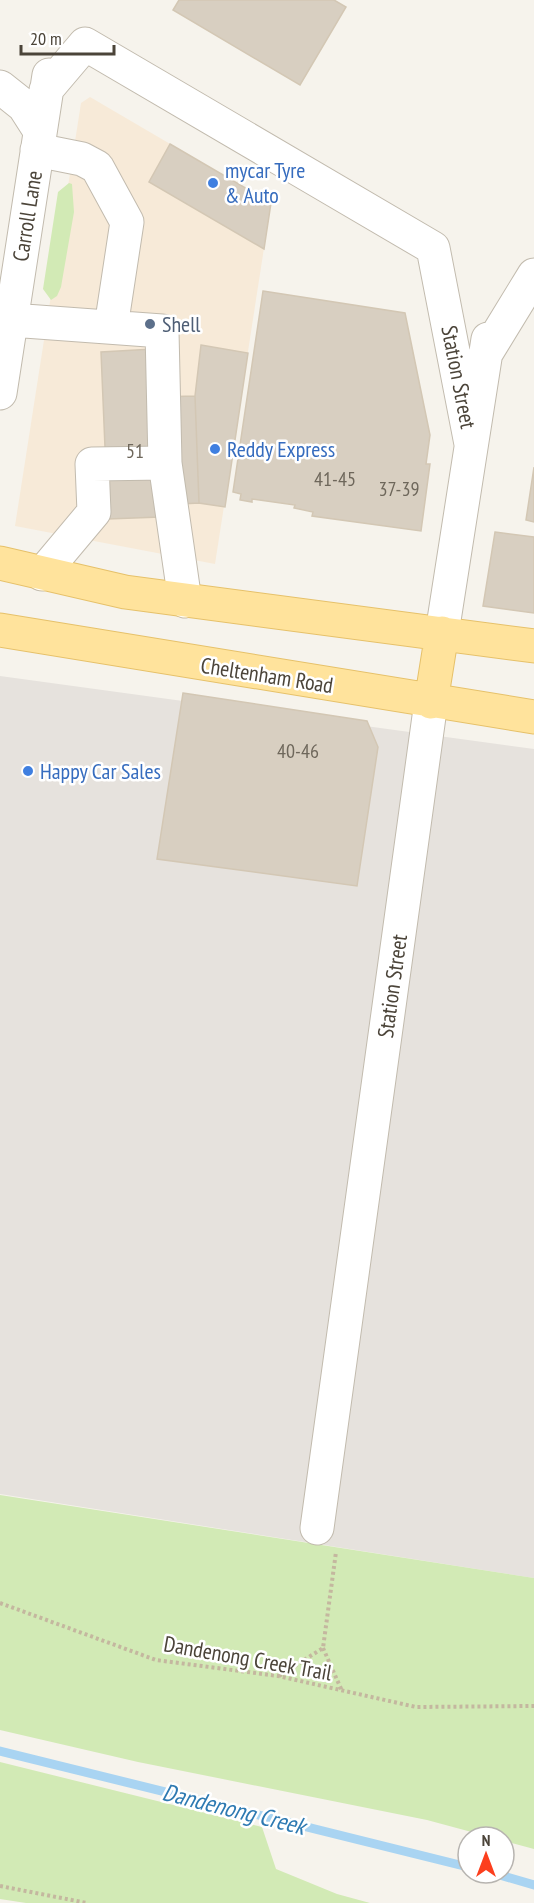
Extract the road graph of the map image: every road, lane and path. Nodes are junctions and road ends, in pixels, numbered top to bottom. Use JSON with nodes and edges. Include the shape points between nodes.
{"nodes":[{"id":1,"x":0,"y":65,"type":"edge"},
{"id":2,"x":0,"y":87,"type":"edge"},
{"id":3,"x":43,"y":109,"type":"junction"},
{"id":4,"x":534,"y":275,"type":"edge"},
{"id":5,"x":11,"y":320,"type":"junction"},
{"id":6,"x":111,"y":327,"type":"junction"},
{"id":7,"x":0,"y":393,"type":"edge"},
{"id":8,"x":471,"y":444,"type":"junction"},
{"id":9,"x":165,"y":463,"type":"junction"},
{"id":10,"x":0,"y":563,"type":"edge"},
{"id":11,"x":42,"y":574,"type":"junction"},
{"id":12,"x":185,"y":601,"type":"junction"},
{"id":13,"x":0,"y":630,"type":"edge"},
{"id":14,"x":442,"y":633,"type":"junction"},
{"id":15,"x":534,"y":646,"type":"edge"},
{"id":16,"x":431,"y":702,"type":"junction"},
{"id":17,"x":534,"y":717,"type":"edge"},
{"id":18,"x":317,"y":1528,"type":"joint"},
{"id":19,"x":0,"y":1603,"type":"edge"},
{"id":20,"x":323,"y":1648,"type":"junction"},
{"id":21,"x":278,"y":1676,"type":"junction"},
{"id":22,"x":342,"y":1692,"type":"junction"},
{"id":23,"x":534,"y":1706,"type":"edge"},
{"id":24,"x":0,"y":1886,"type":"edge"},
{"id":25,"x":61,"y":1898,"type":"junction"},
{"id":26,"x":66,"y":1903,"type":"edge"},
{"id":27,"x":87,"y":1903,"type":"edge"}],
"edges":[{"from":1,"to":3,"type":"street","via":[[27,82]]},
{"from":2,"to":3,"type":"street","via":[[24,106]]},
{"from":3,"to":5,"type":"street","name":"Carroll Lane"},
{"from":3,"to":6,"type":"street","via":[[82,159],[97,167],[127,222]]},
{"from":3,"to":8,"type":"street","name":"Station Street","via":[[85,44],[433,248]]},
{"from":4,"to":8,"type":"street","name":"Station Street","via":[[486,347]]},
{"from":5,"to":6,"type":"street"},
{"from":5,"to":7,"type":"street","name":"Carroll Lane"},
{"from":6,"to":9,"type":"street","via":[[162,332]]},
{"from":8,"to":14,"type":"street","name":"Station Street"},
{"from":9,"to":11,"type":"street","via":[[93,465],[94,512]]},
{"from":9,"to":12,"type":"street"},
{"from":10,"to":11,"type":"main road"},
{"from":11,"to":12,"type":"main road"},
{"from":12,"to":14,"type":"main road"},
{"from":13,"to":16,"type":"main road","name":"Cheltenham Road"},
{"from":14,"to":15,"type":"main road"},
{"from":14,"to":16,"type":"main road","name":"Station Street"},
{"from":16,"to":17,"type":"main road","name":"Cheltenham Road"},
{"from":16,"to":18,"type":"street","name":"Station Street"},
{"from":18,"to":20,"type":"path","via":[[337,1546]]},
{"from":19,"to":21,"type":"path","name":"Dandenong Creek Trail","via":[[156,1660]]},
{"from":20,"to":21,"type":"path"},
{"from":20,"to":22,"type":"path"},
{"from":21,"to":22,"type":"path","name":"Dandenong Creek Trail"},
{"from":22,"to":23,"type":"path","name":"Dandenong Creek Trail","via":[[416,1707]]},
{"from":24,"to":25,"type":"path"},
{"from":25,"to":26,"type":"path"},
{"from":25,"to":27,"type":"path"}]}
